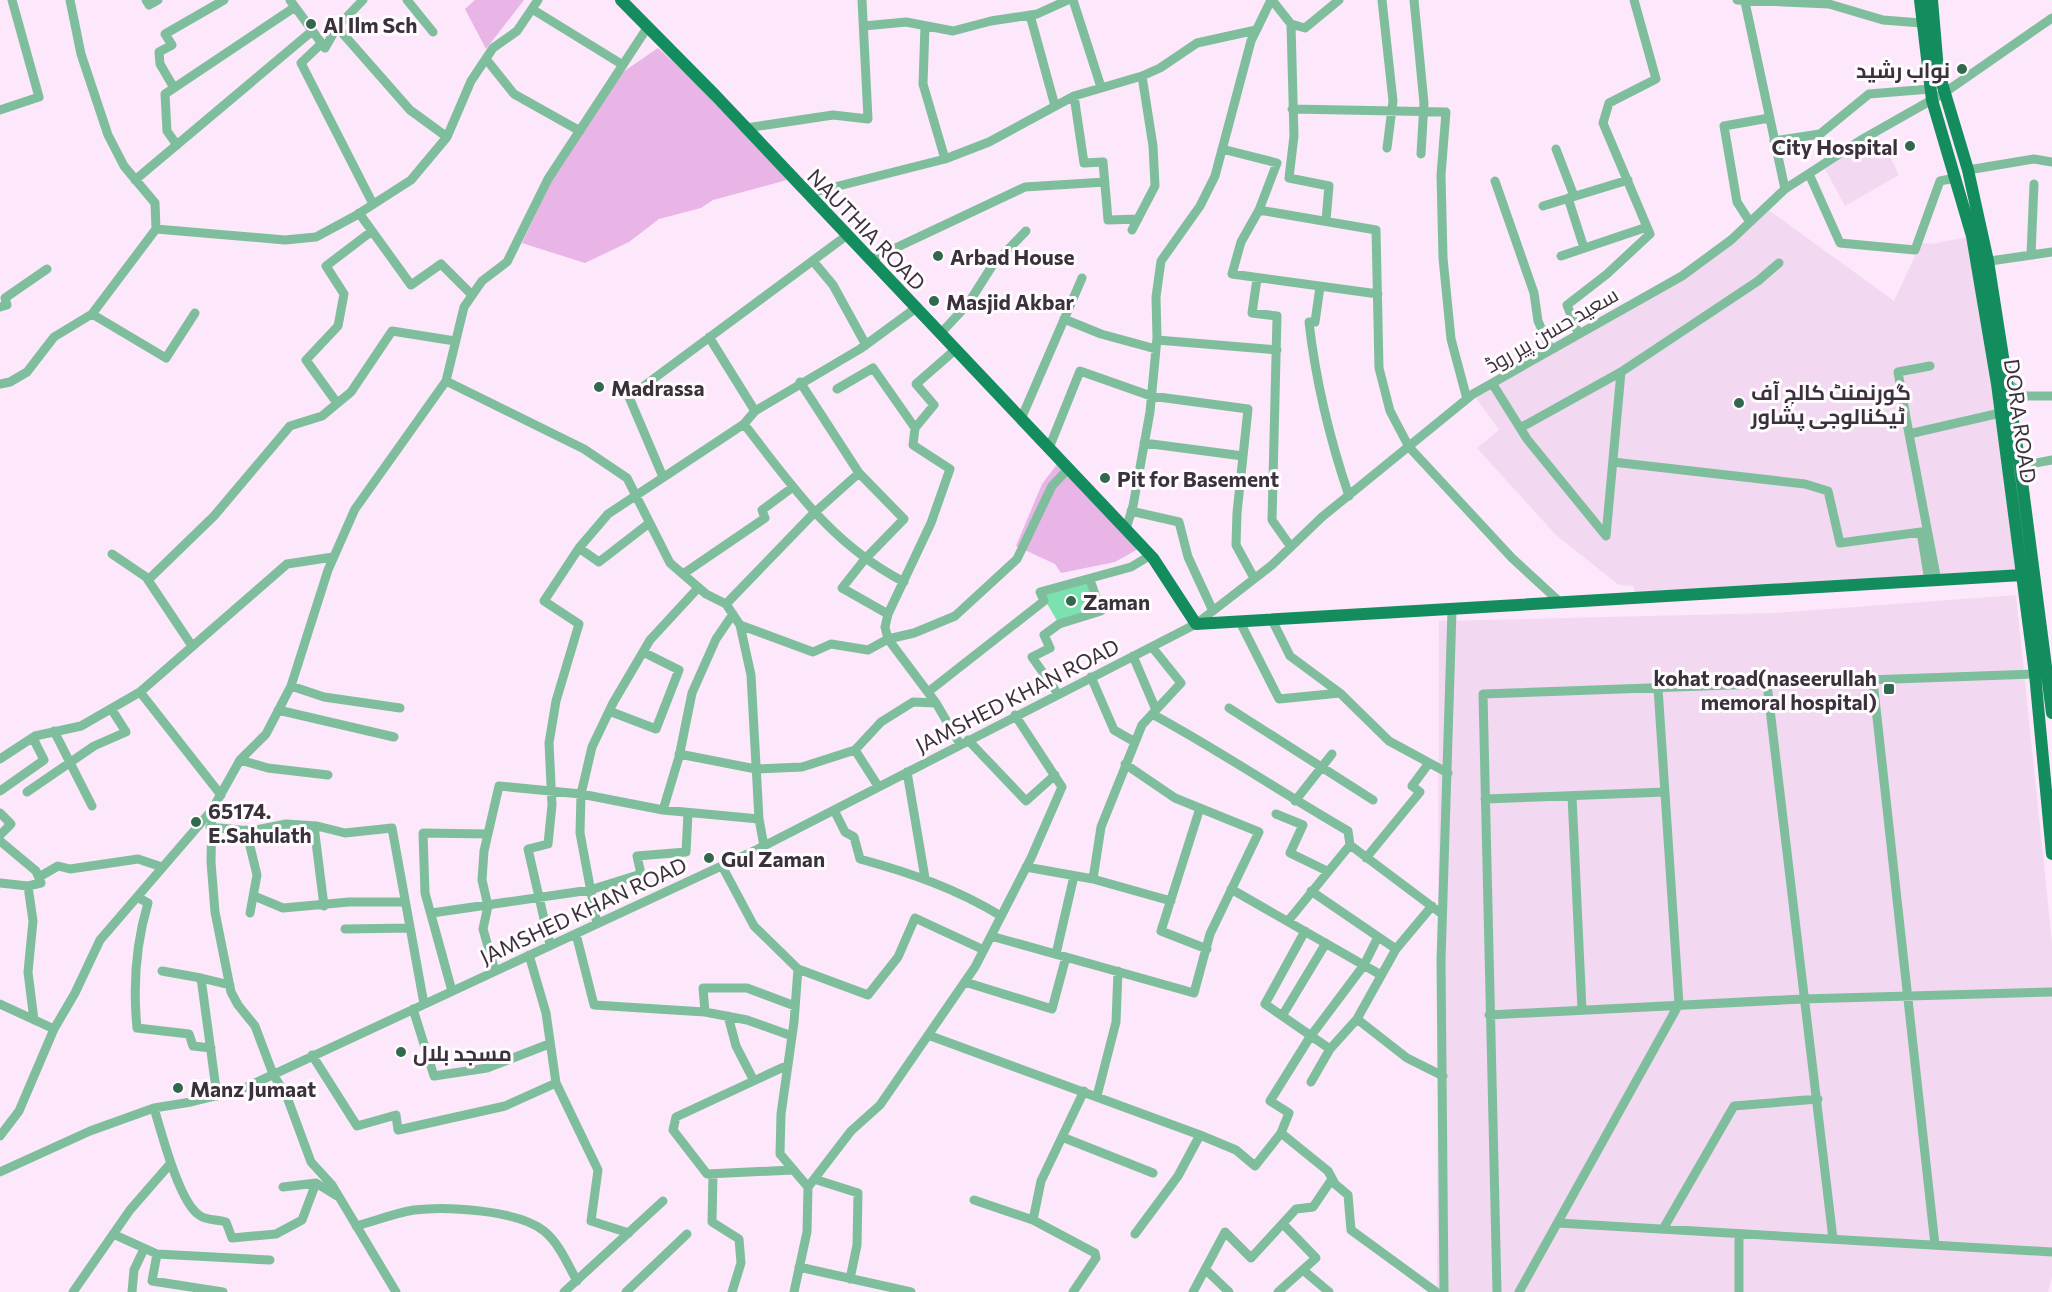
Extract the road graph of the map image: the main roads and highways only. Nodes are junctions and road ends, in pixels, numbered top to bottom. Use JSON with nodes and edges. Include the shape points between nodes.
{"nodes":[{"id":1,"x":1920,"y":0,"type":"edge"},
{"id":2,"x":1932,"y":0,"type":"edge"},
{"id":3,"x":627,"y":2,"type":"edge"},
{"id":4,"x":1968,"y":171,"type":"junction"},
{"id":5,"x":1954,"y":175,"type":"junction"},
{"id":6,"x":1982,"y":262,"type":"junction"},
{"id":7,"x":2002,"y":383,"type":"junction"},
{"id":8,"x":2020,"y":466,"type":"junction"},
{"id":9,"x":2006,"y":469,"type":"junction"},
{"id":10,"x":2022,"y":575,"type":"junction"},
{"id":11,"x":2052,"y":713,"type":"edge"},
{"id":12,"x":2047,"y":739,"type":"edge"},
{"id":13,"x":2052,"y":854,"type":"edge"}],
"edges":[{"from":1,"to":5,"type":"main road","name":"DORA ROAD","via":[[1931,94]]},
{"from":2,"to":4,"type":"main road","via":[[1938,70]]},
{"from":3,"to":10,"type":"main road","name":"NAUTHIA ROAD","via":[[647,28],[1150,555],[1196,624]]},
{"from":4,"to":5,"type":"main road"},
{"from":4,"to":6,"type":"main road"},
{"from":5,"to":6,"type":"main road","name":"DORA ROAD"},
{"from":6,"to":7,"type":"main road","name":"DORA ROAD"},
{"from":7,"to":8,"type":"main road"},
{"from":7,"to":9,"type":"main road","name":"DORA ROAD","via":[[2000,413]]},
{"from":8,"to":9,"type":"main road"},
{"from":8,"to":11,"type":"main road"},
{"from":9,"to":10,"type":"main road","name":"DORA ROAD"},
{"from":10,"to":12,"type":"main road","name":"DORA ROAD"},
{"from":12,"to":13,"type":"main road","name":"DORA ROAD"}]}
